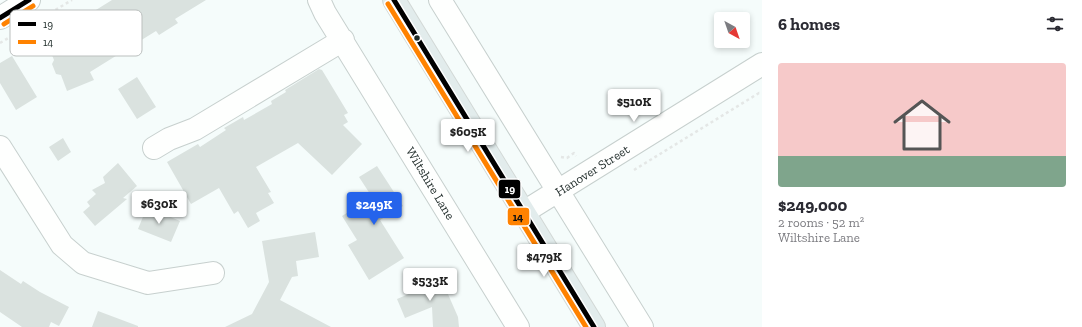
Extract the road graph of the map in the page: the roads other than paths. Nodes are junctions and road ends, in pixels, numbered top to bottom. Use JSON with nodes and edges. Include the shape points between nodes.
{"nodes":[{"id":1,"x":29,"y":0,"type":"edge"},
{"id":2,"x":319,"y":0,"type":"edge"},
{"id":3,"x":394,"y":0,"type":"edge"},
{"id":4,"x":440,"y":0,"type":"edge"},
{"id":5,"x":13,"y":10,"type":"edge"},
{"id":6,"x":10,"y":12,"type":"edge"},
{"id":7,"x":0,"y":18,"type":"edge"},
{"id":8,"x":343,"y":40,"type":"junction"},
{"id":9,"x":762,"y":64,"type":"edge"},
{"id":10,"x":0,"y":147,"type":"edge"},
{"id":11,"x":154,"y":148,"type":"dead end"},
{"id":12,"x":558,"y":191,"type":"junction"},
{"id":13,"x":524,"y":212,"type":"junction"},
{"id":14,"x":213,"y":273,"type":"dead end"},
{"id":15,"x":518,"y":327,"type":"edge"},
{"id":16,"x":594,"y":327,"type":"edge"},
{"id":17,"x":642,"y":327,"type":"edge"}],
"edges":[{"from":1,"to":5,"type":"street"},
{"from":2,"to":8,"type":"street","name":"Wiltshire Lane"},
{"from":3,"to":13,"type":"main road"},
{"from":4,"to":12,"type":"street"},
{"from":6,"to":7,"type":"street"},
{"from":8,"to":11,"type":"street","via":[[195,129]]},
{"from":8,"to":15,"type":"street","name":"Wiltshire Lane"},
{"from":9,"to":12,"type":"street","name":"Hanover Street"},
{"from":10,"to":14,"type":"street","via":[[62,245],[83,263],[148,283]]},
{"from":12,"to":13,"type":"street","name":"Hanover Street"},
{"from":12,"to":17,"type":"street"},
{"from":13,"to":16,"type":"main road"}]}
